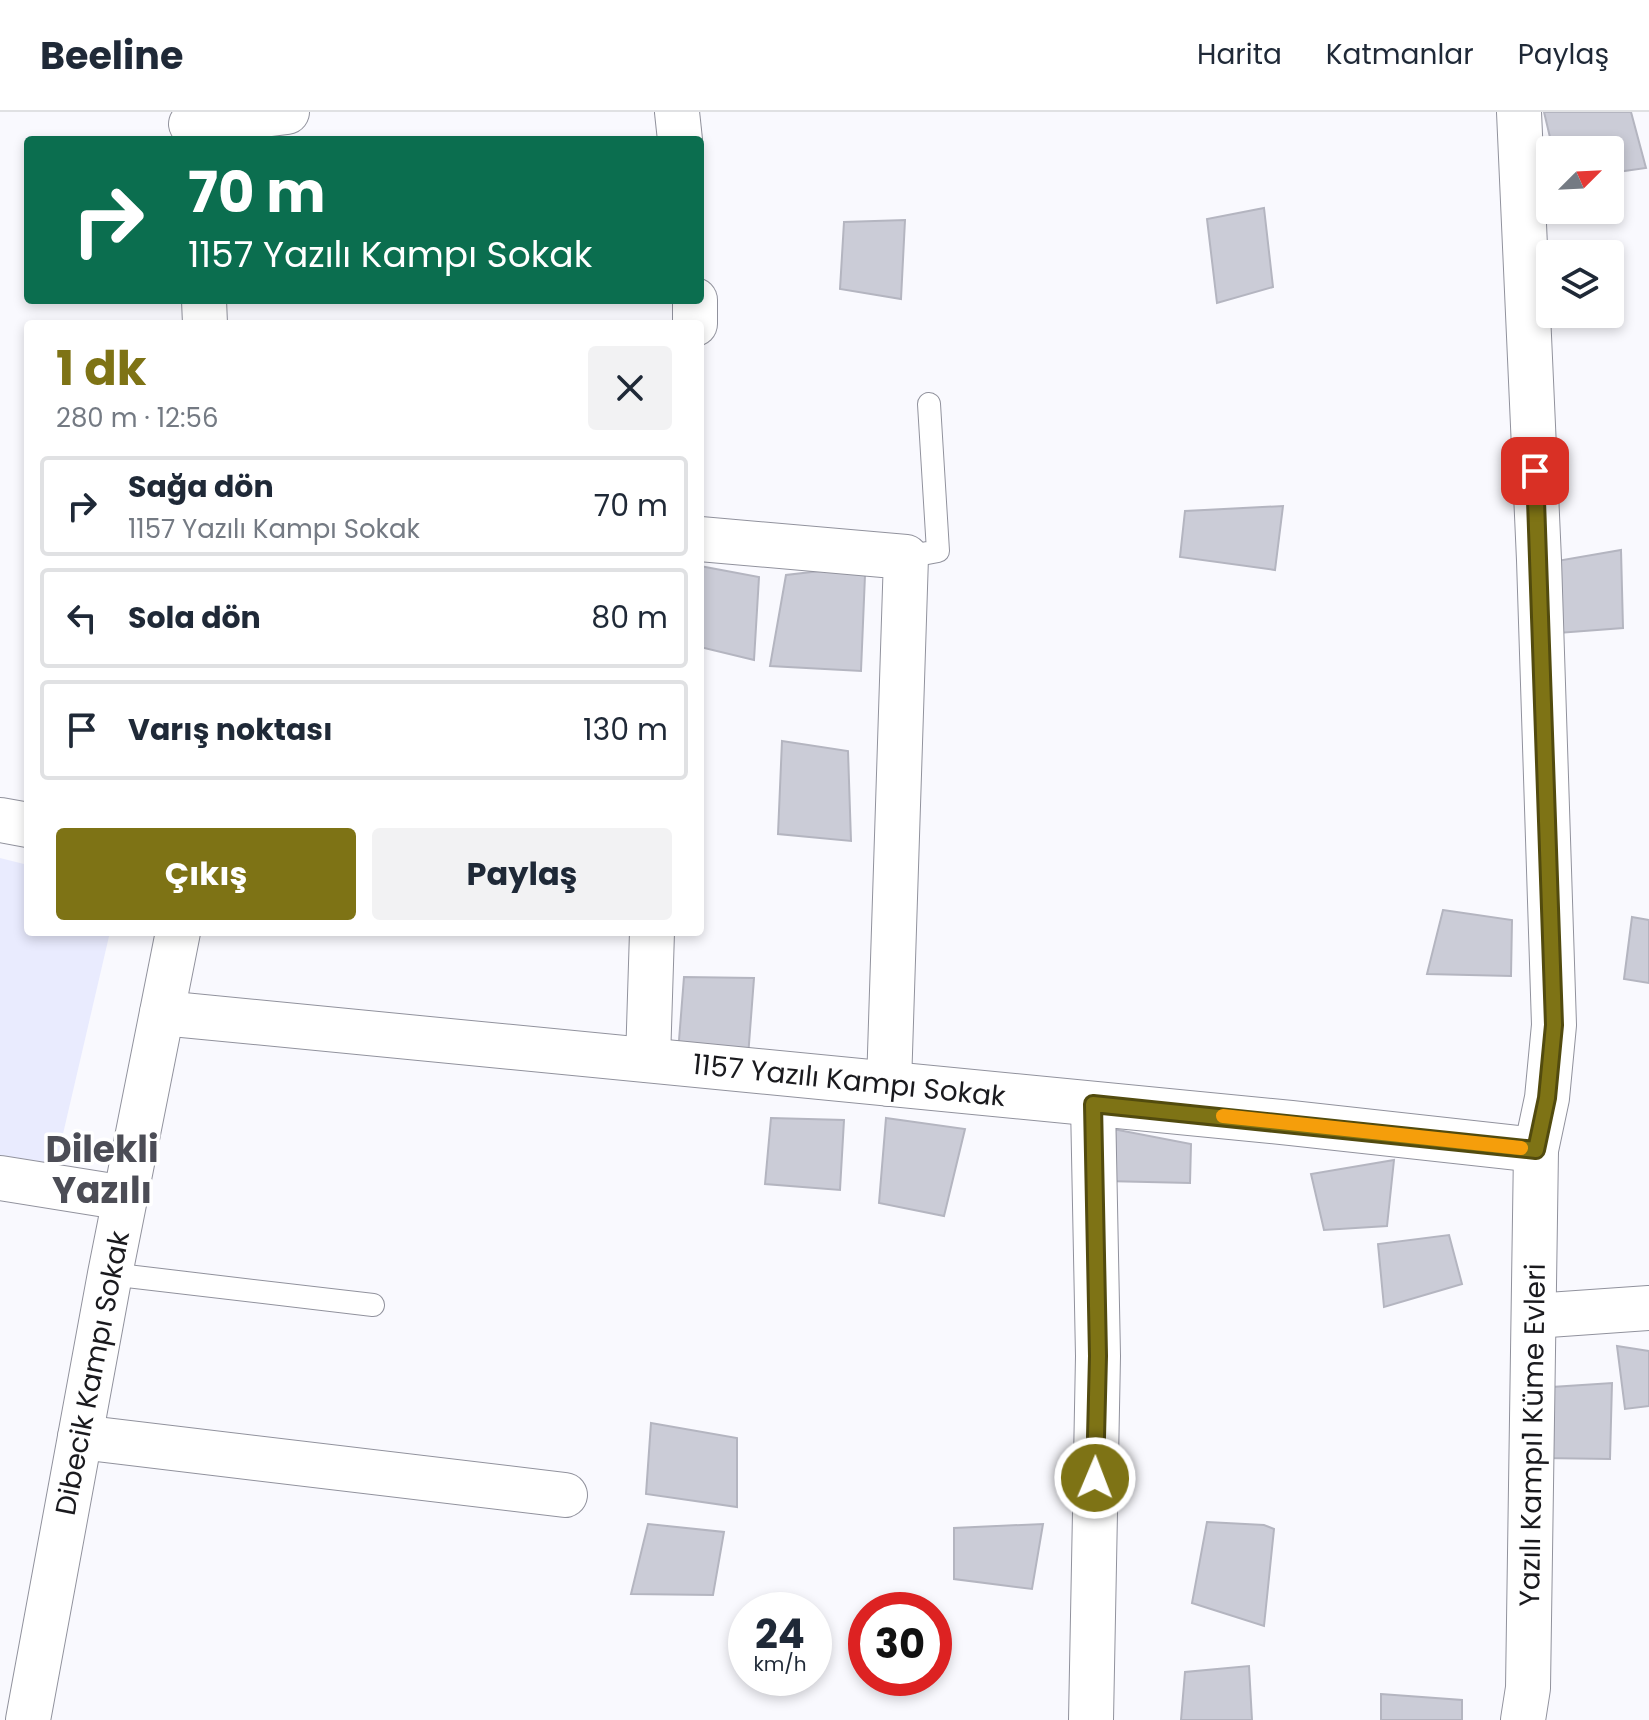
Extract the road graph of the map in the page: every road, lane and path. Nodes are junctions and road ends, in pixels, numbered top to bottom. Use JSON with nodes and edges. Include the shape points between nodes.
{"nodes":[{"id":1,"x":287,"y":112,"type":"edge"},
{"id":2,"x":677,"y":112,"type":"edge"},
{"id":3,"x":1519,"y":112,"type":"edge"},
{"id":4,"x":191,"y":125,"type":"edge"},
{"id":5,"x":680,"y":136,"type":"edge"},
{"id":6,"x":929,"y":404,"type":"dead end"},
{"id":7,"x":704,"y":539,"type":"edge"},
{"id":8,"x":906,"y":557,"type":"junction"},
{"id":9,"x":0,"y":820,"type":"edge"},
{"id":10,"x":24,"y":824,"type":"edge"},
{"id":11,"x":177,"y":936,"type":"edge"},
{"id":12,"x":652,"y":936,"type":"edge"},
{"id":13,"x":162,"y":1013,"type":"junction"},
{"id":14,"x":648,"y":1060,"type":"junction"},
{"id":15,"x":889,"y":1084,"type":"junction"},
{"id":16,"x":1093,"y":1104,"type":"junction"},
{"id":17,"x":1536,"y":1150,"type":"junction"},
{"id":18,"x":0,"y":1178,"type":"edge"},
{"id":19,"x":125,"y":1198,"type":"junction"},
{"id":20,"x":110,"y":1274,"type":"junction"},
{"id":21,"x":373,"y":1305,"type":"dead end"},
{"id":22,"x":1649,"y":1308,"type":"edge"},
{"id":23,"x":1534,"y":1316,"type":"junction"},
{"id":24,"x":80,"y":1437,"type":"junction"},
{"id":25,"x":565,"y":1495,"type":"dead end"},
{"id":26,"x":28,"y":1720,"type":"edge"},
{"id":27,"x":1091,"y":1720,"type":"edge"},
{"id":28,"x":1523,"y":1720,"type":"edge"}],
"edges":[{"from":1,"to":4,"type":"street"},
{"from":2,"to":5,"type":"street"},
{"from":3,"to":17,"type":"street","name":"Yazılı Kampı1 Küme Evleri","via":[[1554,1025]]},
{"from":6,"to":8,"type":"lane","via":[[938,551]]},
{"from":7,"to":8,"type":"street"},
{"from":8,"to":15,"type":"street"},
{"from":9,"to":10,"type":"street"},
{"from":11,"to":13,"type":"street","name":"Dibecik Kampı Sokak"},
{"from":12,"to":14,"type":"street"},
{"from":13,"to":14,"type":"street","name":"1157 Yazılı Kampı Sokak"},
{"from":13,"to":19,"type":"street","name":"Dibecik Kampı Sokak"},
{"from":14,"to":15,"type":"street","name":"1157 Yazılı Kampı Sokak"},
{"from":15,"to":16,"type":"street","name":"1157 Yazılı Kampı Sokak"},
{"from":16,"to":17,"type":"street","name":"1157 Yazılı Kampı Sokak"},
{"from":16,"to":27,"type":"street","via":[[1098,1356]]},
{"from":17,"to":23,"type":"street","name":"Yazılı Kampı1 Küme Evleri"},
{"from":18,"to":19,"type":"street"},
{"from":19,"to":20,"type":"street","name":"Dibecik Kampı Sokak"},
{"from":20,"to":21,"type":"lane"},
{"from":20,"to":24,"type":"street","name":"Dibecik Kampı Sokak"},
{"from":22,"to":23,"type":"street"},
{"from":23,"to":28,"type":"street","name":"Yazılı Kampı1 Küme Evleri","via":[[1528,1688]]},
{"from":24,"to":25,"type":"street"},
{"from":24,"to":26,"type":"street","name":"Dibecik Kampı Sokak"}]}
